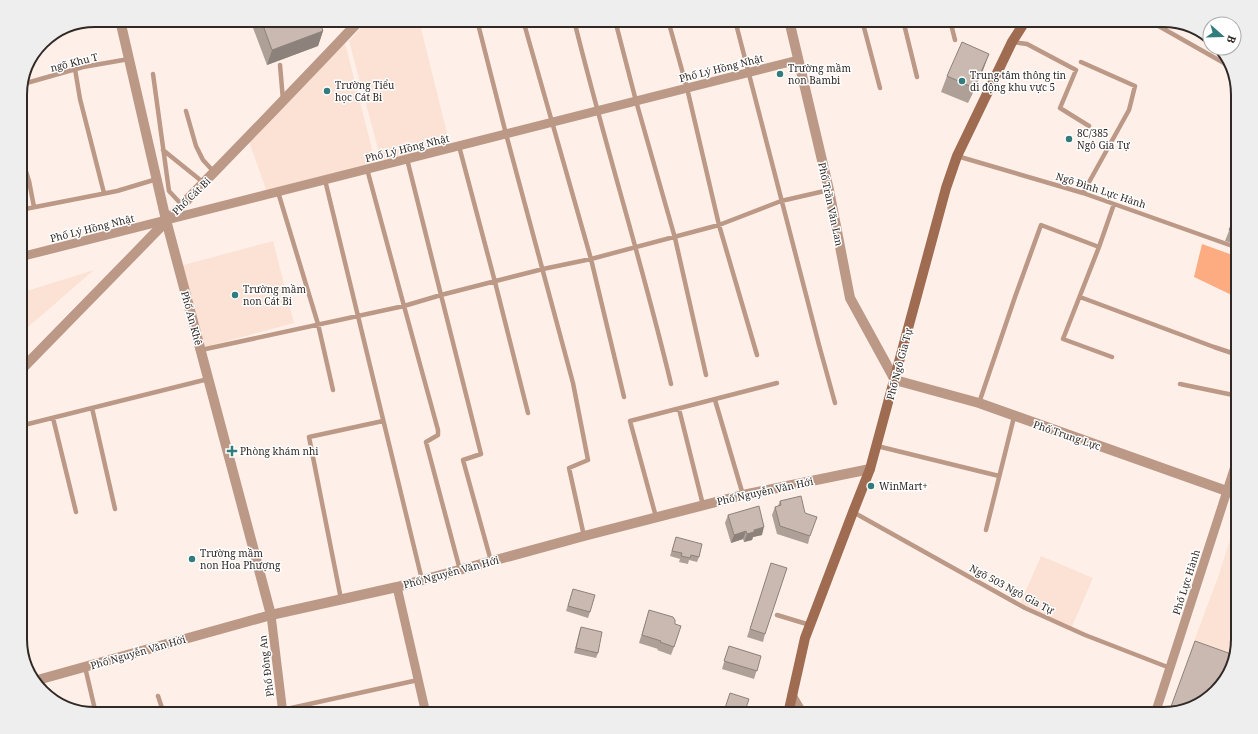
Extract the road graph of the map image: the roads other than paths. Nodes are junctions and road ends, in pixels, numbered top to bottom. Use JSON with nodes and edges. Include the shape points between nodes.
{"nodes":[{"id":1,"x":122,"y":27,"type":"edge"},
{"id":2,"x":353,"y":27,"type":"edge"},
{"id":3,"x":479,"y":27,"type":"edge"},
{"id":4,"x":525,"y":27,"type":"edge"},
{"id":5,"x":576,"y":27,"type":"edge"},
{"id":6,"x":617,"y":27,"type":"edge"},
{"id":7,"x":670,"y":27,"type":"edge"},
{"id":8,"x":737,"y":27,"type":"edge"},
{"id":9,"x":791,"y":27,"type":"edge"},
{"id":10,"x":864,"y":27,"type":"edge"},
{"id":11,"x":905,"y":27,"type":"edge"},
{"id":12,"x":952,"y":27,"type":"edge"},
{"id":13,"x":1022,"y":27,"type":"edge"},
{"id":14,"x":1160,"y":27,"type":"edge"},
{"id":15,"x":955,"y":40,"type":"dead end"},
{"id":16,"x":1012,"y":42,"type":"junction"},
{"id":17,"x":129,"y":59,"type":"junction"},
{"id":18,"x":798,"y":60,"type":"junction"},
{"id":19,"x":1082,"y":62,"type":"dead end"},
{"id":20,"x":1223,"y":63,"type":"edge"},
{"id":21,"x":280,"y":65,"type":"dead end"},
{"id":22,"x":75,"y":70,"type":"junction"},
{"id":23,"x":749,"y":72,"type":"junction"},
{"id":24,"x":153,"y":74,"type":"dead end"},
{"id":25,"x":917,"y":77,"type":"dead end"},
{"id":26,"x":28,"y":83,"type":"edge"},
{"id":27,"x":687,"y":88,"type":"junction"},
{"id":28,"x":880,"y":88,"type":"dead end"},
{"id":29,"x":636,"y":101,"type":"junction"},
{"id":30,"x":283,"y":102,"type":"junction"},
{"id":31,"x":186,"y":111,"type":"dead end"},
{"id":32,"x":597,"y":111,"type":"junction"},
{"id":33,"x":552,"y":122,"type":"junction"},
{"id":34,"x":1089,"y":126,"type":"dead end"},
{"id":35,"x":506,"y":134,"type":"junction"},
{"id":36,"x":459,"y":146,"type":"junction"},
{"id":37,"x":163,"y":150,"type":"junction"},
{"id":38,"x":957,"y":156,"type":"junction"},
{"id":39,"x":408,"y":159,"type":"junction"},
{"id":40,"x":367,"y":169,"type":"junction"},
{"id":41,"x":215,"y":173,"type":"junction"},
{"id":42,"x":27,"y":175,"type":"edge"},
{"id":43,"x":157,"y":179,"type":"junction"},
{"id":44,"x":325,"y":180,"type":"junction"},
{"id":45,"x":204,"y":183,"type":"junction"},
{"id":46,"x":829,"y":190,"type":"junction"},
{"id":47,"x":278,"y":192,"type":"junction"},
{"id":48,"x":104,"y":193,"type":"junction"},
{"id":49,"x":1083,"y":193,"type":"junction"},
{"id":50,"x":782,"y":201,"type":"junction"},
{"id":51,"x":1114,"y":204,"type":"junction"},
{"id":52,"x":182,"y":205,"type":"junction"},
{"id":53,"x":34,"y":207,"type":"junction"},
{"id":54,"x":27,"y":208,"type":"edge"},
{"id":55,"x":166,"y":220,"type":"junction"},
{"id":56,"x":719,"y":225,"type":"junction"},
{"id":57,"x":675,"y":238,"type":"junction"},
{"id":58,"x":1231,"y":245,"type":"edge"},
{"id":59,"x":1099,"y":246,"type":"junction"},
{"id":60,"x":636,"y":247,"type":"junction"},
{"id":61,"x":27,"y":255,"type":"edge"},
{"id":62,"x":591,"y":260,"type":"junction"},
{"id":63,"x":543,"y":269,"type":"junction"},
{"id":64,"x":495,"y":282,"type":"junction"},
{"id":65,"x":441,"y":295,"type":"junction"},
{"id":66,"x":1080,"y":297,"type":"junction"},
{"id":67,"x":404,"y":306,"type":"junction"},
{"id":68,"x":357,"y":316,"type":"junction"},
{"id":69,"x":318,"y":324,"type":"junction"},
{"id":70,"x":201,"y":350,"type":"junction"},
{"id":71,"x":1231,"y":353,"type":"edge"},
{"id":72,"x":757,"y":355,"type":"dead end"},
{"id":73,"x":1112,"y":357,"type":"dead end"},
{"id":74,"x":27,"y":364,"type":"edge"},
{"id":75,"x":706,"y":375,"type":"dead end"},
{"id":76,"x":208,"y":379,"type":"junction"},
{"id":77,"x":895,"y":380,"type":"junction"},
{"id":78,"x":777,"y":383,"type":"dead end"},
{"id":79,"x":670,"y":384,"type":"dead end"},
{"id":80,"x":1180,"y":384,"type":"dead end"},
{"id":81,"x":333,"y":390,"type":"dead end"},
{"id":82,"x":1231,"y":395,"type":"edge"},
{"id":83,"x":624,"y":397,"type":"dead end"},
{"id":84,"x":715,"y":400,"type":"junction"},
{"id":85,"x":835,"y":403,"type":"dead end"},
{"id":86,"x":979,"y":404,"type":"junction"},
{"id":87,"x":92,"y":408,"type":"junction"},
{"id":88,"x":679,"y":409,"type":"junction"},
{"id":89,"x":528,"y":413,"type":"dead end"},
{"id":90,"x":1014,"y":417,"type":"junction"},
{"id":91,"x":53,"y":418,"type":"junction"},
{"id":92,"x":383,"y":421,"type":"junction"},
{"id":93,"x":27,"y":424,"type":"edge"},
{"id":94,"x":877,"y":446,"type":"junction"},
{"id":95,"x":870,"y":469,"type":"junction"},
{"id":96,"x":999,"y":476,"type":"junction"},
{"id":97,"x":1231,"y":479,"type":"edge"},
{"id":98,"x":1227,"y":491,"type":"junction"},
{"id":99,"x":1231,"y":492,"type":"edge"},
{"id":100,"x":743,"y":495,"type":"junction"},
{"id":101,"x":703,"y":505,"type":"junction"},
{"id":102,"x":115,"y":509,"type":"dead end"},
{"id":103,"x":76,"y":512,"type":"dead end"},
{"id":104,"x":853,"y":512,"type":"junction"},
{"id":105,"x":656,"y":517,"type":"junction"},
{"id":106,"x":986,"y":530,"type":"dead end"},
{"id":107,"x":584,"y":536,"type":"junction"},
{"id":108,"x":492,"y":561,"type":"junction"},
{"id":109,"x":460,"y":570,"type":"junction"},
{"id":110,"x":422,"y":580,"type":"junction"},
{"id":111,"x":397,"y":587,"type":"junction"},
{"id":112,"x":341,"y":599,"type":"junction"},
{"id":113,"x":271,"y":615,"type":"junction"},
{"id":114,"x":777,"y":615,"type":"dead end"},
{"id":115,"x":810,"y":625,"type":"junction"},
{"id":116,"x":85,"y":667,"type":"junction"},
{"id":117,"x":1170,"y":668,"type":"junction"},
{"id":118,"x":40,"y":679,"type":"edge"},
{"id":119,"x":418,"y":680,"type":"junction"},
{"id":120,"x":158,"y":696,"type":"dead end"},
{"id":121,"x":792,"y":696,"type":"junction"},
{"id":122,"x":94,"y":707,"type":"edge"},
{"id":123,"x":162,"y":707,"type":"edge"},
{"id":124,"x":281,"y":707,"type":"edge"},
{"id":125,"x":303,"y":707,"type":"edge"},
{"id":126,"x":424,"y":707,"type":"edge"},
{"id":127,"x":790,"y":707,"type":"edge"},
{"id":128,"x":799,"y":707,"type":"edge"},
{"id":129,"x":1157,"y":707,"type":"edge"}],
"edges":[{"from":1,"to":17,"type":"street","name":"Phố An Khê"},
{"from":2,"to":30,"type":"street","name":"Phố Cát Bi"},
{"from":3,"to":35,"type":"lane"},
{"from":4,"to":33,"type":"lane"},
{"from":5,"to":32,"type":"lane"},
{"from":6,"to":29,"type":"lane"},
{"from":7,"to":27,"type":"lane"},
{"from":8,"to":23,"type":"lane"},
{"from":9,"to":18,"type":"street","name":"Phố Trần Văn Lan"},
{"from":10,"to":28,"type":"lane"},
{"from":11,"to":25,"type":"lane"},
{"from":12,"to":15,"type":"lane"},
{"from":13,"to":16,"type":"main road","name":"Phố Ngô Gia Tự"},
{"from":14,"to":20,"type":"lane"},
{"from":16,"to":34,"type":"lane","via":[[1027,44],[1076,70],[1060,108]]},
{"from":16,"to":38,"type":"main road","name":"Phố Ngô Gia Tự"},
{"from":17,"to":22,"type":"lane","name":"ngõ Khu T"},
{"from":17,"to":43,"type":"street","name":"Phố An Khê"},
{"from":18,"to":23,"type":"street","name":"Phố Lý Hồng Nhật"},
{"from":18,"to":46,"type":"street","name":"Phố Trần Văn Lan"},
{"from":19,"to":49,"type":"lane","via":[[1135,86],[1129,110]]},
{"from":21,"to":30,"type":"lane"},
{"from":22,"to":26,"type":"lane","name":"ngõ Khu T"},
{"from":22,"to":48,"type":"lane"},
{"from":23,"to":27,"type":"street","name":"Phố Lý Hồng Nhật"},
{"from":23,"to":50,"type":"lane"},
{"from":24,"to":37,"type":"lane"},
{"from":27,"to":29,"type":"street","name":"Phố Lý Hồng Nhật"},
{"from":27,"to":56,"type":"lane"},
{"from":29,"to":32,"type":"street","name":"Phố Lý Hồng Nhật"},
{"from":29,"to":57,"type":"lane"},
{"from":30,"to":41,"type":"street","name":"Phố Cát Bi"},
{"from":31,"to":41,"type":"lane","via":[[196,146],[203,160]]},
{"from":32,"to":33,"type":"street","name":"Phố Lý Hồng Nhật"},
{"from":32,"to":60,"type":"lane"},
{"from":33,"to":35,"type":"street","name":"Phố Lý Hồng Nhật"},
{"from":33,"to":62,"type":"lane"},
{"from":35,"to":36,"type":"street","name":"Phố Lý Hồng Nhật"},
{"from":35,"to":63,"type":"lane"},
{"from":36,"to":39,"type":"street","name":"Phố Lý Hồng Nhật"},
{"from":36,"to":64,"type":"lane"},
{"from":37,"to":45,"type":"lane"},
{"from":37,"to":52,"type":"lane","via":[[168,191]]},
{"from":38,"to":49,"type":"lane","name":"Ngõ Đình Lực Hành"},
{"from":38,"to":77,"type":"main road","name":"Phố Ngô Gia Tự","via":[[946,188]]},
{"from":39,"to":40,"type":"street","name":"Phố Lý Hồng Nhật"},
{"from":39,"to":65,"type":"lane"},
{"from":40,"to":44,"type":"street","name":"Phố Lý Hồng Nhật"},
{"from":40,"to":67,"type":"lane"},
{"from":41,"to":45,"type":"street","name":"Phố Cát Bi"},
{"from":42,"to":53,"type":"lane"},
{"from":43,"to":48,"type":"lane","via":[[117,192]]},
{"from":43,"to":55,"type":"street","name":"Phố An Khê"},
{"from":44,"to":47,"type":"street","name":"Phố Lý Hồng Nhật"},
{"from":44,"to":68,"type":"lane"},
{"from":45,"to":52,"type":"street","name":"Phố Cát Bi"},
{"from":46,"to":50,"type":"lane"},
{"from":46,"to":77,"type":"street","name":"Phố Trần Văn Lan","via":[[850,298]]},
{"from":47,"to":55,"type":"street","name":"Phố Lý Hồng Nhật"},
{"from":47,"to":69,"type":"lane"},
{"from":48,"to":53,"type":"lane"},
{"from":49,"to":51,"type":"lane","name":"Ngõ Đình Lực Hành"},
{"from":50,"to":56,"type":"lane"},
{"from":50,"to":85,"type":"lane"},
{"from":51,"to":58,"type":"lane","name":"Ngõ Đình Lực Hành"},
{"from":51,"to":59,"type":"lane"},
{"from":52,"to":55,"type":"street","name":"Phố Cát Bi"},
{"from":53,"to":54,"type":"lane"},
{"from":55,"to":61,"type":"street","name":"Phố Lý Hồng Nhật"},
{"from":55,"to":70,"type":"street","name":"Phố An Khê"},
{"from":55,"to":74,"type":"street","name":"Phố Cát Bi"},
{"from":56,"to":57,"type":"lane"},
{"from":56,"to":72,"type":"lane"},
{"from":57,"to":60,"type":"lane"},
{"from":57,"to":75,"type":"lane"},
{"from":59,"to":66,"type":"lane"},
{"from":59,"to":86,"type":"lane","via":[[1041,225]]},
{"from":60,"to":62,"type":"lane"},
{"from":60,"to":79,"type":"lane"},
{"from":62,"to":63,"type":"lane"},
{"from":62,"to":83,"type":"lane"},
{"from":63,"to":64,"type":"lane"},
{"from":63,"to":107,"type":"lane","via":[[573,383],[588,460],[569,468]]},
{"from":64,"to":65,"type":"lane"},
{"from":64,"to":89,"type":"lane"},
{"from":65,"to":67,"type":"lane"},
{"from":65,"to":108,"type":"lane","via":[[481,454],[463,460]]},
{"from":66,"to":71,"type":"lane"},
{"from":66,"to":73,"type":"lane","via":[[1063,340]]},
{"from":67,"to":68,"type":"lane"},
{"from":67,"to":109,"type":"lane","via":[[438,430],[438,435],[426,442]]},
{"from":68,"to":69,"type":"lane"},
{"from":68,"to":92,"type":"lane"},
{"from":69,"to":70,"type":"lane"},
{"from":69,"to":81,"type":"lane"},
{"from":70,"to":76,"type":"street","name":"Phố An Khê"},
{"from":76,"to":87,"type":"lane"},
{"from":76,"to":113,"type":"street","name":"Phố An Khê"},
{"from":77,"to":86,"type":"street","name":"Phố Trung Lực"},
{"from":77,"to":94,"type":"main road","name":"Phố Ngô Gia Tự"},
{"from":78,"to":84,"type":"lane"},
{"from":80,"to":82,"type":"lane"},
{"from":84,"to":88,"type":"lane"},
{"from":84,"to":100,"type":"lane"},
{"from":86,"to":90,"type":"street","name":"Phố Trung Lực"},
{"from":87,"to":91,"type":"lane"},
{"from":87,"to":102,"type":"lane"},
{"from":88,"to":101,"type":"lane"},
{"from":88,"to":105,"type":"lane","via":[[630,421]]},
{"from":90,"to":96,"type":"lane"},
{"from":90,"to":98,"type":"street","name":"Phố Trung Lực"},
{"from":91,"to":93,"type":"lane"},
{"from":91,"to":103,"type":"lane"},
{"from":92,"to":110,"type":"lane"},
{"from":92,"to":112,"type":"lane","via":[[309,437]]},
{"from":94,"to":95,"type":"main road","name":"Phố Ngô Gia Tự"},
{"from":94,"to":96,"type":"lane"},
{"from":95,"to":100,"type":"street","name":"Phố Nguyễn Văn Hới"},
{"from":95,"to":104,"type":"main road","name":"Phố Ngô Gia Tự"},
{"from":96,"to":106,"type":"lane"},
{"from":97,"to":98,"type":"street","name":"Phố Lực Hành"},
{"from":98,"to":99,"type":"street","name":"Phố Trung Lực"},
{"from":98,"to":117,"type":"street","name":"Phố Lực Hành"},
{"from":100,"to":101,"type":"street","name":"Phố Nguyễn Văn Hới"},
{"from":101,"to":105,"type":"street","name":"Phố Nguyễn Văn Hới"},
{"from":104,"to":115,"type":"main road","name":"Phố Ngô Gia Tự"},
{"from":104,"to":117,"type":"lane","name":"Ngõ 503 Ngô Gia Tự","via":[[1025,608]]},
{"from":105,"to":107,"type":"street","name":"Phố Nguyễn Văn Hới"},
{"from":107,"to":108,"type":"street","name":"Phố Nguyễn Văn Hới"},
{"from":108,"to":109,"type":"street","name":"Phố Nguyễn Văn Hới"},
{"from":109,"to":110,"type":"street","name":"Phố Nguyễn Văn Hới"},
{"from":110,"to":111,"type":"street","name":"Phố Nguyễn Văn Hới"},
{"from":111,"to":112,"type":"street","name":"Phố Nguyễn Văn Hới"},
{"from":111,"to":119,"type":"street"},
{"from":112,"to":113,"type":"street","name":"Phố Nguyễn Văn Hới"},
{"from":113,"to":116,"type":"street","name":"Phố Nguyễn Văn Hới"},
{"from":113,"to":124,"type":"street","name":"Phố Đông An"},
{"from":114,"to":115,"type":"lane"},
{"from":115,"to":121,"type":"main road","name":"Phố Ngô Gia Tự"},
{"from":116,"to":118,"type":"street","name":"Phố Nguyễn Văn Hới"},
{"from":116,"to":122,"type":"lane"},
{"from":117,"to":129,"type":"street","name":"Phố Lực Hành"},
{"from":119,"to":125,"type":"lane"},
{"from":119,"to":126,"type":"street"},
{"from":120,"to":123,"type":"lane"},
{"from":121,"to":127,"type":"main road","name":"Phố Ngô Gia Tự"},
{"from":121,"to":128,"type":"street"}]}
